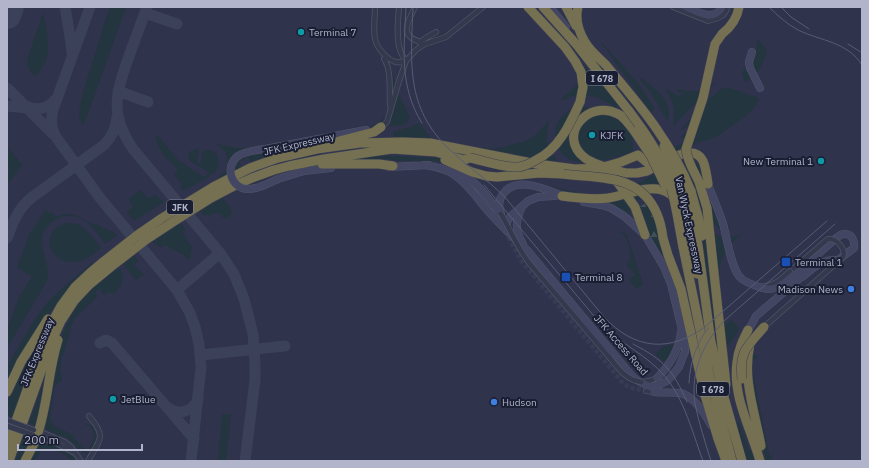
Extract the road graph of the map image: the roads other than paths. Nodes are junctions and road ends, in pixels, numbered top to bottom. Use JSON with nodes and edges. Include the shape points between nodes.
{"nodes":[{"id":1,"x":375,"y":7,"type":"edge"},
{"id":2,"x":399,"y":7,"type":"edge"},
{"id":3,"x":415,"y":7,"type":"edge"},
{"id":4,"x":483,"y":7,"type":"edge"},
{"id":5,"x":528,"y":7,"type":"edge"},
{"id":6,"x":543,"y":7,"type":"edge"},
{"id":7,"x":550,"y":7,"type":"edge"},
{"id":8,"x":566,"y":7,"type":"edge"},
{"id":9,"x":578,"y":7,"type":"edge"},
{"id":10,"x":672,"y":7,"type":"edge"},
{"id":11,"x":686,"y":7,"type":"edge"},
{"id":12,"x":739,"y":7,"type":"edge"},
{"id":13,"x":722,"y":8,"type":"edge"},
{"id":14,"x":436,"y":32,"type":"dead end"},
{"id":15,"x":580,"y":32,"type":"junction"},
{"id":16,"x":422,"y":42,"type":"junction"},
{"id":17,"x":415,"y":51,"type":"junction"},
{"id":18,"x":752,"y":52,"type":"dead end"},
{"id":19,"x":384,"y":59,"type":"dead end"},
{"id":20,"x":406,"y":61,"type":"junction"},
{"id":21,"x":760,"y":88,"type":"dead end"},
{"id":22,"x":625,"y":111,"type":"junction"},
{"id":23,"x":390,"y":113,"type":"junction"},
{"id":24,"x":382,"y":127,"type":"junction"},
{"id":25,"x":308,"y":151,"type":"junction"},
{"id":26,"x":324,"y":159,"type":"junction"},
{"id":27,"x":424,"y":165,"type":"junction"},
{"id":28,"x":289,"y":166,"type":"junction"},
{"id":29,"x":393,"y":166,"type":"junction"},
{"id":30,"x":600,"y":168,"type":"junction"},
{"id":31,"x":654,"y":168,"type":"junction"},
{"id":32,"x":708,"y":184,"type":"joint"},
{"id":33,"x":562,"y":196,"type":"junction"},
{"id":34,"x":523,"y":206,"type":"junction"},
{"id":35,"x":501,"y":214,"type":"junction"},
{"id":36,"x":508,"y":232,"type":"junction"},
{"id":37,"x":646,"y":234,"type":"junction"},
{"id":38,"x":526,"y":250,"type":"junction"},
{"id":39,"x":838,"y":260,"type":"junction"},
{"id":40,"x":796,"y":274,"type":"junction"},
{"id":41,"x":101,"y":275,"type":"junction"},
{"id":42,"x":756,"y":286,"type":"junction"},
{"id":43,"x":70,"y":294,"type":"junction"},
{"id":44,"x":681,"y":326,"type":"junction"},
{"id":45,"x":761,"y":328,"type":"junction"},
{"id":46,"x":748,"y":330,"type":"junction"},
{"id":47,"x":711,"y":342,"type":"junction"},
{"id":48,"x":679,"y":366,"type":"junction"},
{"id":49,"x":657,"y":378,"type":"joint"},
{"id":50,"x":646,"y":391,"type":"tunnel mouth"},
{"id":51,"x":7,"y":392,"type":"edge"},
{"id":52,"x":654,"y":392,"type":"junction"},
{"id":53,"x":89,"y":416,"type":"dead end"},
{"id":54,"x":729,"y":416,"type":"junction"},
{"id":55,"x":7,"y":420,"type":"edge"},
{"id":56,"x":755,"y":421,"type":"junction"},
{"id":57,"x":7,"y":426,"type":"edge"},
{"id":58,"x":715,"y":431,"type":"junction"},
{"id":59,"x":36,"y":433,"type":"junction"},
{"id":60,"x":7,"y":446,"type":"edge"},
{"id":61,"x":9,"y":461,"type":"edge"},
{"id":62,"x":25,"y":461,"type":"edge"},
{"id":63,"x":81,"y":461,"type":"edge"},
{"id":64,"x":88,"y":461,"type":"edge"},
{"id":65,"x":726,"y":461,"type":"edge"},
{"id":66,"x":732,"y":461,"type":"edge"},
{"id":67,"x":742,"y":461,"type":"edge"},
{"id":68,"x":760,"y":461,"type":"edge"}],
"edges":[{"from":1,"to":20,"type":"street","via":[[376,42],[385,55],[394,62]]},
{"from":2,"to":20,"type":"street","via":[[399,48]]},
{"from":3,"to":16,"type":"street","via":[[406,30],[414,39]]},
{"from":4,"to":17,"type":"street","via":[[446,37],[425,44]]},
{"from":5,"to":26,"type":"highway","name":"JFK Expressway","number":"JFK","bridge":true,"via":[[575,61],[581,72],[583,87],[572,120],[557,144],[544,156],[519,167],[467,159],[440,150],[422,148],[392,149]]},
{"from":6,"to":22,"type":"highway","name":"Van Wyck Expressway","number":"I 678","via":[[576,44]]},
{"from":7,"to":22,"type":"street","via":[[618,93]]},
{"from":8,"to":15,"type":"highway","name":"Van Wyck Expressway"},
{"from":9,"to":15,"type":"highway","via":[[577,22]]},
{"from":10,"to":13,"type":"street","via":[[708,21],[723,15],[726,11]]},
{"from":11,"to":13,"type":"street","via":[[713,16]]},
{"from":12,"to":54,"type":"highway","bridge":true,"via":[[736,19],[715,44],[703,98],[686,149],[707,208]]},
{"from":14,"to":16,"type":"street"},
{"from":15,"to":47,"type":"highway","name":"Van Wyck Expressway","number":"I 678","bridge":true,"via":[[586,44],[638,103],[656,128],[686,190],[699,253]]},
{"from":16,"to":17,"type":"street"},
{"from":17,"to":20,"type":"street"},
{"from":18,"to":21,"type":"street","via":[[750,68]]},
{"from":19,"to":23,"type":"street","via":[[389,71]]},
{"from":20,"to":23,"type":"street"},
{"from":22,"to":30,"type":"highway","via":[[619,114],[610,111],[591,112],[581,119],[575,129],[576,147],[585,158]]},
{"from":22,"to":66,"type":"highway","name":"Van Wyck Expressway","number":"I 678","bridge":true,"via":[[648,136],[669,179],[709,374]]},
{"from":23,"to":24,"type":"street"},
{"from":24,"to":25,"type":"highway","via":[[374,132]]},
{"from":24,"to":29,"type":"street","bridge":true,"via":[[245,153],[237,157],[231,165],[231,177],[241,188],[248,189],[314,169]]},
{"from":25,"to":30,"type":"highway","name":"JFK Expressway","number":"JFK","via":[[360,143],[420,142],[537,164],[575,169]]},
{"from":25,"to":43,"type":"highway","name":"JFK Expressway","number":"JFK","via":[[256,165],[187,202],[108,257]]},
{"from":26,"to":28,"type":"highway","name":"JFK Expressway","number":"JFK"},
{"from":26,"to":58,"type":"highway","bridge":true,"via":[[425,155],[440,158],[486,176],[563,174],[613,179],[635,188],[647,198],[659,219],[668,255],[681,289],[700,377]]},
{"from":27,"to":29,"type":"street"},
{"from":27,"to":35,"type":"street","via":[[436,164],[454,168],[468,177]]},
{"from":27,"to":36,"type":"street","via":[[442,168],[459,178]]},
{"from":28,"to":29,"type":"highway","via":[[354,163]]},
{"from":28,"to":41,"type":"highway","name":"JFK Expressway","number":"JFK","via":[[252,178],[205,202],[147,239]]},
{"from":30,"to":31,"type":"highway","via":[[637,173]]},
{"from":30,"to":31,"type":"highway","name":"JFK Expressway","number":"JFK","via":[[638,155]]},
{"from":30,"to":37,"type":"highway","via":[[618,184],[634,207]]},
{"from":31,"to":32,"type":"highway","via":[[680,154],[693,153],[703,162]]},
{"from":32,"to":42,"type":"street","via":[[736,272],[742,279]]},
{"from":33,"to":34,"type":"street","via":[[538,197]]},
{"from":33,"to":35,"type":"street","via":[[520,184],[503,193],[499,203]]},
{"from":33,"to":37,"type":"street","via":[[607,206]]},
{"from":33,"to":47,"type":"highway","via":[[601,199],[651,188],[662,190],[673,197],[686,220]]},
{"from":34,"to":36,"type":"street","via":[[508,220]]},
{"from":34,"to":38,"type":"street","via":[[517,224],[519,236]]},
{"from":35,"to":36,"type":"street","bridge":true},
{"from":36,"to":38,"type":"street"},
{"from":36,"to":49,"type":"street","bridge":true,"via":[[525,257],[624,374],[641,382]]},
{"from":37,"to":44,"type":"street","name":"JFK Access Road","via":[[670,280]]},
{"from":38,"to":48,"type":"street","name":"JFK Access Road","via":[[638,381],[649,386],[659,385]]},
{"from":39,"to":40,"type":"street","via":[[820,262]]},
{"from":39,"to":40,"type":"street","via":[[854,248],[854,240],[849,235],[844,234],[835,239]]},
{"from":39,"to":45,"type":"street"},
{"from":40,"to":42,"type":"street","via":[[774,284]]},
{"from":40,"to":42,"type":"street","via":[[779,287],[768,289]]},
{"from":40,"to":45,"type":"street","bridge":true,"via":[[828,239],[836,240],[843,249],[843,257]]},
{"from":40,"to":46,"type":"street","via":[[756,316]]},
{"from":41,"to":59,"type":"highway","via":[[85,292],[61,331]]},
{"from":41,"to":61,"type":"highway","name":"JFK Expressway","number":"JFK","via":[[74,301],[58,327]]},
{"from":43,"to":51,"type":"highway","via":[[51,315],[28,350]]},
{"from":43,"to":60,"type":"highway","name":"JFK Expressway","number":"JFK","via":[[46,334]]},
{"from":44,"to":48,"type":"street","name":"JFK Access Road","via":[[685,349]]},
{"from":44,"to":49,"type":"street","via":[[676,352]]},
{"from":45,"to":46,"type":"street"},
{"from":45,"to":56,"type":"highway","via":[[752,337],[747,364]]},
{"from":45,"to":56,"type":"highway","bridge":true,"via":[[745,350],[742,361],[745,395]]},
{"from":46,"to":68,"type":"highway","via":[[736,363],[736,376],[742,406]]},
{"from":47,"to":54,"type":"highway","name":"Van Wyck Expressway","number":"I 678"},
{"from":48,"to":52,"type":"street","via":[[669,384]]},
{"from":50,"to":52,"type":"street"},
{"from":52,"to":58,"type":"street","via":[[686,395],[701,408]]},
{"from":53,"to":64,"type":"street","via":[[100,435]]},
{"from":54,"to":67,"type":"highway","name":"Van Wyck Expressway","number":"I 678"},
{"from":55,"to":59,"type":"street","bridge":true},
{"from":56,"to":68,"type":"highway","via":[[761,447]]},
{"from":57,"to":59,"type":"street","bridge":true},
{"from":58,"to":65,"type":"highway"},
{"from":59,"to":62,"type":"highway"},
{"from":59,"to":63,"type":"street","via":[[68,444]]}]}
